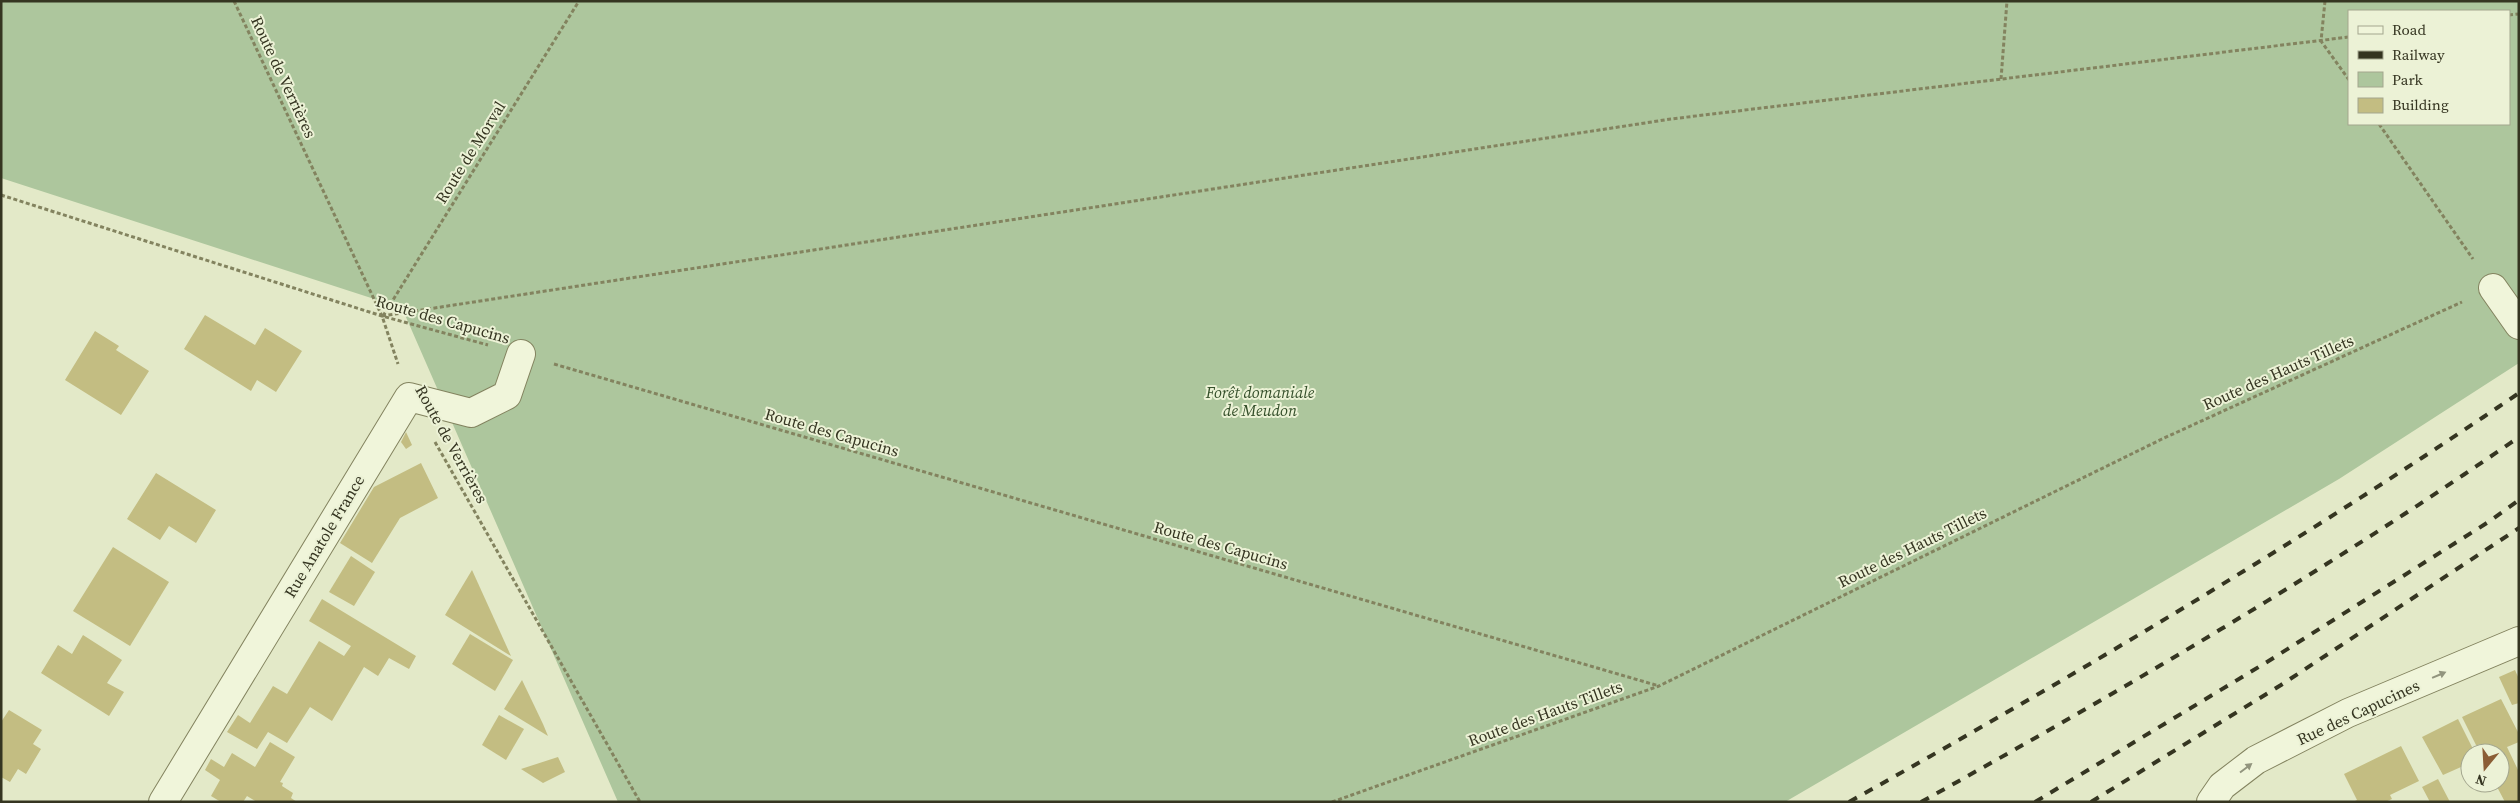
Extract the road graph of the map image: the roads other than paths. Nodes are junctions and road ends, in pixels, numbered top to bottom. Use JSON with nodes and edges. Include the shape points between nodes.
{"nodes":[{"id":1,"x":2493,"y":288,"type":"road end"},
{"id":2,"x":2519,"y":325,"type":"edge"},
{"id":3,"x":521,"y":354,"type":"road end"},
{"id":4,"x":2519,"y":641,"type":"edge"},
{"id":5,"x":163,"y":802,"type":"edge"},
{"id":6,"x":2211,"y":802,"type":"edge"}],
"edges":[{"from":1,"to":2,"type":"street"},
{"from":3,"to":5,"type":"street","name":"Rue Anatole France","via":[[507,394],[471,413],[409,397]]},
{"from":6,"to":4,"type":"street","name":"Rue des Capucines","one_way":true,"via":[[2222,786],[2256,760],[2348,713]]}]}
